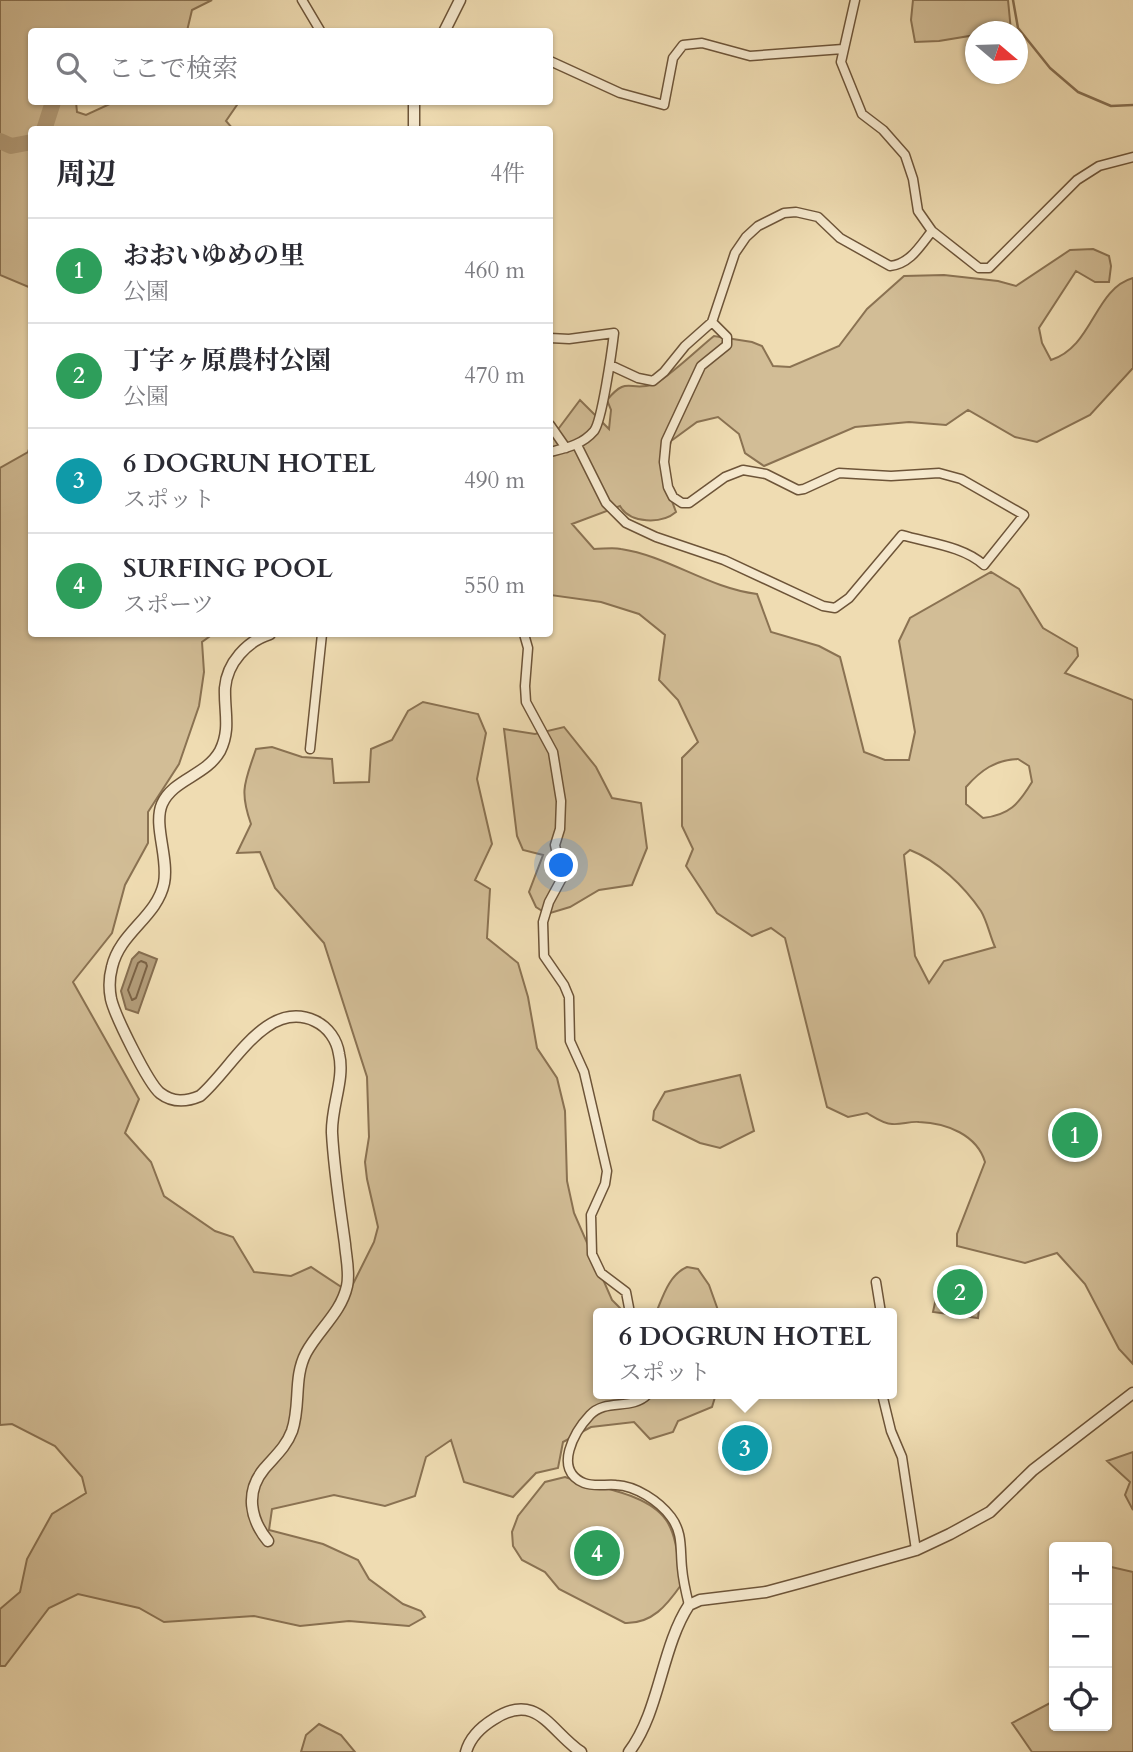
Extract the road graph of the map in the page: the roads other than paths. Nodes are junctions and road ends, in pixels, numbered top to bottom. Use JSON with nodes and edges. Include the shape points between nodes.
{"nodes":[{"id":1,"x":302,"y":0,"type":"edge"},
{"id":2,"x":460,"y":0,"type":"edge"},
{"id":3,"x":855,"y":0,"type":"edge"},
{"id":4,"x":319,"y":28,"type":"edge"},
{"id":5,"x":446,"y":28,"type":"edge"},
{"id":6,"x":843,"y":49,"type":"junction"},
{"id":7,"x":553,"y":62,"type":"edge"},
{"id":8,"x":414,"y":105,"type":"edge"},
{"id":9,"x":414,"y":126,"type":"edge"},
{"id":10,"x":1133,"y":157,"type":"edge"},
{"id":11,"x":932,"y":231,"type":"junction"},
{"id":12,"x":712,"y":322,"type":"junction"},
{"id":13,"x":553,"y":338,"type":"edge"},
{"id":14,"x":610,"y":365,"type":"junction"},
{"id":15,"x":553,"y":429,"type":"edge"},
{"id":16,"x":577,"y":445,"type":"junction"},
{"id":17,"x":566,"y":448,"type":"junction"},
{"id":18,"x":553,"y":452,"type":"edge"},
{"id":19,"x":263,"y":637,"type":"edge"},
{"id":20,"x":322,"y":637,"type":"edge"},
{"id":21,"x":525,"y":637,"type":"edge"},
{"id":22,"x":310,"y":749,"type":"dead end"},
{"id":23,"x":877,"y":1282,"type":"dead end"},
{"id":24,"x":629,"y":1308,"type":"edge"},
{"id":25,"x":880,"y":1308,"type":"edge"},
{"id":26,"x":1133,"y":1393,"type":"edge"},
{"id":27,"x":640,"y":1399,"type":"edge"},
{"id":28,"x":883,"y":1399,"type":"edge"},
{"id":29,"x":268,"y":1541,"type":"dead end"},
{"id":30,"x":916,"y":1550,"type":"junction"},
{"id":31,"x":690,"y":1605,"type":"junction"},
{"id":32,"x":466,"y":1752,"type":"edge"},
{"id":33,"x":581,"y":1752,"type":"edge"},
{"id":34,"x":629,"y":1752,"type":"edge"}],
"edges":[{"from":1,"to":4,"type":"street"},
{"from":2,"to":5,"type":"street"},
{"from":3,"to":6,"type":"street"},
{"from":6,"to":7,"type":"street","via":[[750,56],[702,43],[683,45],[673,58],[664,105],[620,93]]},
{"from":6,"to":11,"type":"street","via":[[841,62],[862,114],[905,155],[918,211]]},
{"from":8,"to":9,"type":"street"},
{"from":10,"to":11,"type":"street","via":[[1099,166],[1077,180],[989,268],[979,268]]},
{"from":11,"to":12,"type":"street","via":[[907,261],[890,266],[840,238],[818,217],[796,212],[771,218],[746,237],[735,253]]},
{"from":12,"to":14,"type":"street","via":[[653,380],[638,379]]},
{"from":12,"to":16,"type":"street","via":[[727,337],[727,345],[701,366],[666,441],[668,487],[682,503],[695,500],[725,477],[743,470],[765,474],[798,490],[839,473],[939,473],[961,479],[1024,515],[984,565],[962,551],[902,535],[849,598],[835,608],[822,607],[724,559],[626,523],[606,503]]},
{"from":13,"to":14,"type":"street","via":[[614,333]]},
{"from":14,"to":16,"type":"street","via":[[597,428]]},
{"from":15,"to":17,"type":"street"},
{"from":16,"to":17,"type":"street"},
{"from":17,"to":18,"type":"street"},
{"from":19,"to":29,"type":"street","via":[[243,650],[228,674],[228,728],[219,752],[163,802],[159,814],[164,882],[156,904],[118,948],[110,988],[115,1010],[152,1084],[174,1100],[200,1096],[263,1028],[278,1019],[294,1016],[319,1023],[332,1035],[340,1054],[332,1133],[348,1282],[340,1307],[302,1362],[295,1416],[284,1448],[263,1470],[252,1495],[254,1520]]},
{"from":20,"to":22,"type":"street"},
{"from":21,"to":24,"type":"street","via":[[526,702],[553,751],[561,801],[555,845],[562,878],[542,922],[544,956],[567,991],[570,1041],[584,1072],[607,1171],[592,1215],[592,1254],[601,1273],[626,1293]]},
{"from":23,"to":25,"type":"street"},
{"from":26,"to":30,"type":"street","via":[[1033,1470],[990,1512]]},
{"from":27,"to":31,"type":"street","via":[[595,1410],[572,1439],[568,1461],[580,1481],[629,1487],[667,1512],[681,1539]]},
{"from":28,"to":30,"type":"street","via":[[902,1457]]},
{"from":30,"to":31,"type":"street","via":[[766,1592]]},
{"from":31,"to":34,"type":"street"},
{"from":32,"to":33,"type":"street","via":[[487,1723],[505,1711],[519,1709],[541,1716]]}]}
